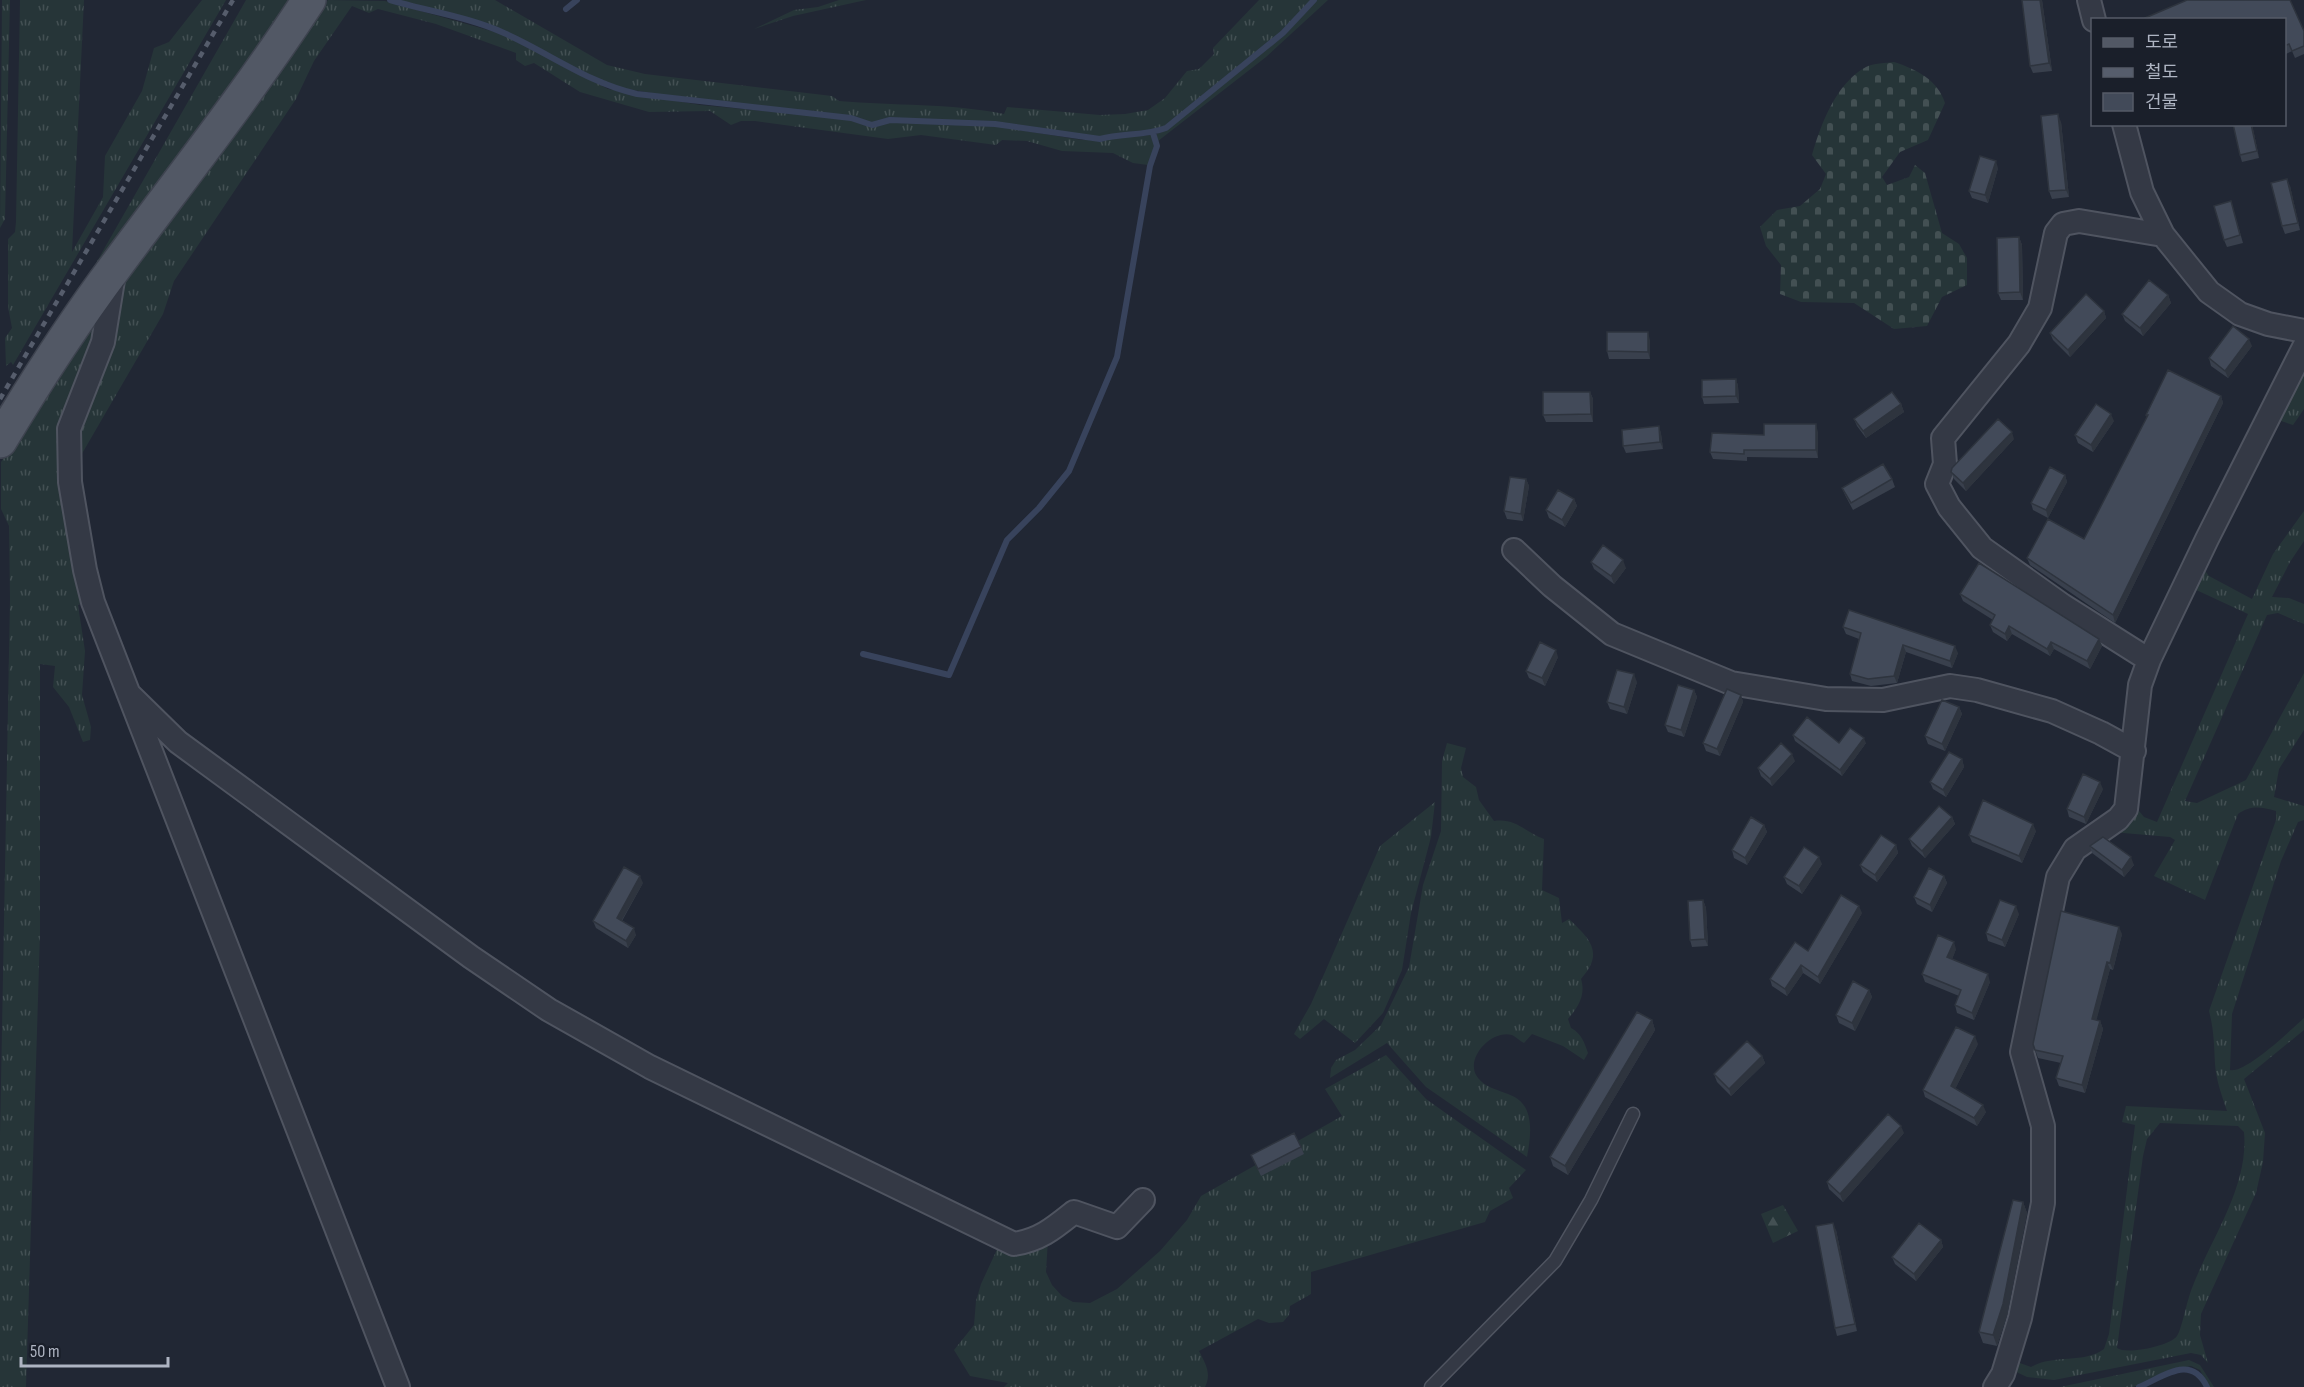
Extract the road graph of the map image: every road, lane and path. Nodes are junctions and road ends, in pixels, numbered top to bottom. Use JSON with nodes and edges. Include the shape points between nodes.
{"nodes":[{"id":1,"x":309,"y":0,"type":"edge"},
{"id":2,"x":2089,"y":0,"type":"edge"},
{"id":3,"x":2094,"y":18,"type":"edge"},
{"id":4,"x":2125,"y":126,"type":"edge"},
{"id":5,"x":2163,"y":235,"type":"junction"},
{"id":6,"x":115,"y":267,"type":"junction"},
{"id":7,"x":2304,"y":331,"type":"edge"},
{"id":8,"x":2304,"y":347,"type":"edge"},
{"id":9,"x":0,"y":441,"type":"edge"},
{"id":10,"x":1514,"y":550,"type":"dead end"},
{"id":11,"x":2149,"y":660,"type":"junction"},
{"id":12,"x":130,"y":695,"type":"junction"},
{"id":13,"x":2134,"y":751,"type":"junction"},
{"id":14,"x":1633,"y":1114,"type":"dead end"},
{"id":15,"x":1143,"y":1200,"type":"dead end"},
{"id":16,"x":398,"y":1387,"type":"edge"},
{"id":17,"x":1431,"y":1387,"type":"edge"},
{"id":18,"x":1995,"y":1387,"type":"edge"}],
"edges":[{"from":1,"to":6,"type":"main road","via":[[220,130]]},
{"from":2,"to":3,"type":"street"},
{"from":4,"to":5,"type":"street","via":[[2142,192]]},
{"from":5,"to":7,"type":"street","via":[[2209,292],[2232,308],[2268,324]]},
{"from":5,"to":11,"type":"street","via":[[2079,221],[2063,224],[2056,233],[2040,308],[2019,344],[1943,438],[1945,464],[1937,484],[1949,507],[1982,548]]},
{"from":6,"to":9,"type":"main road"},
{"from":6,"to":12,"type":"street","via":[[103,342],[69,429],[70,482],[93,602]]},
{"from":8,"to":11,"type":"street"},
{"from":10,"to":13,"type":"street","via":[[1612,634],[1731,683],[1827,699],[1883,700],[1950,686],[1977,690],[2052,711]]},
{"from":11,"to":13,"type":"street","via":[[2140,685]]},
{"from":12,"to":15,"type":"street","via":[[178,742],[471,957],[549,1010],[650,1067],[1014,1244],[1032,1242],[1074,1212],[1117,1227]]},
{"from":12,"to":16,"type":"street"},
{"from":13,"to":18,"type":"street","via":[[2126,809],[2075,849],[2058,877],[2022,1052],[2043,1126],[2043,1203],[2020,1318],[2003,1374]]},
{"from":14,"to":17,"type":"lane","via":[[1591,1200],[1555,1261]]}]}
